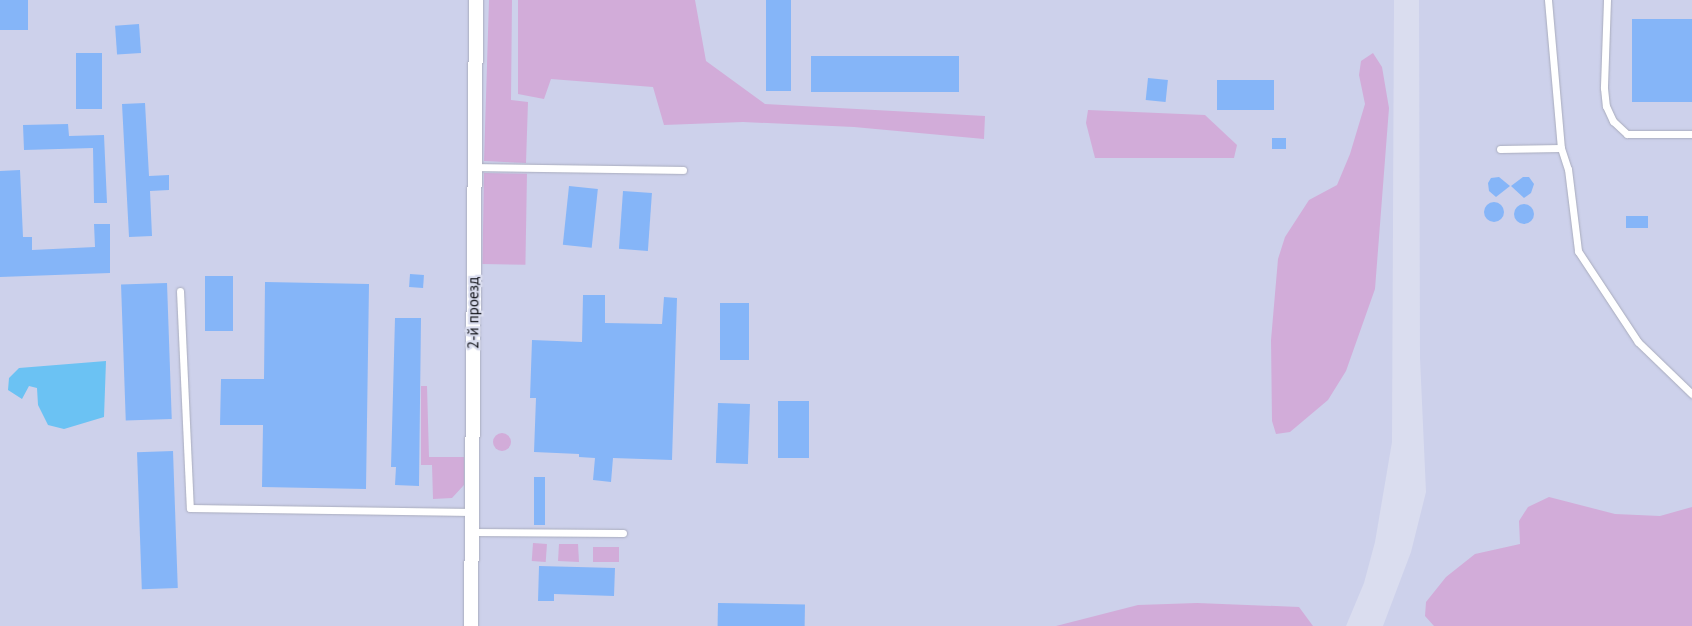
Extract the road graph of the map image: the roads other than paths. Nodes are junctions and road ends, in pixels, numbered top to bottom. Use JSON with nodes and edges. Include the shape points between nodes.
{"nodes":[{"id":1,"x":476,"y":0,"type":"edge"},
{"id":2,"x":1548,"y":0,"type":"edge"},
{"id":3,"x":1607,"y":0,"type":"edge"},
{"id":4,"x":1692,"y":134,"type":"edge"},
{"id":5,"x":1561,"y":148,"type":"junction"},
{"id":6,"x":1500,"y":149,"type":"dead end"},
{"id":7,"x":474,"y":167,"type":"junction"},
{"id":8,"x":683,"y":170,"type":"dead end"},
{"id":9,"x":180,"y":291,"type":"dead end"},
{"id":10,"x":1692,"y":394,"type":"edge"},
{"id":11,"x":472,"y":512,"type":"junction"},
{"id":12,"x":472,"y":532,"type":"junction"},
{"id":13,"x":623,"y":533,"type":"dead end"},
{"id":14,"x":471,"y":626,"type":"edge"}],
"edges":[{"from":1,"to":7,"type":"street","name":"2-й проезд"},
{"from":2,"to":5,"type":"lane"},
{"from":3,"to":4,"type":"lane","via":[[1604,88],[1612,121],[1627,134]]},
{"from":5,"to":6,"type":"lane"},
{"from":5,"to":10,"type":"lane","via":[[1568,169],[1578,251],[1638,342]]},
{"from":7,"to":8,"type":"lane"},
{"from":7,"to":11,"type":"street","name":"2-й проезд"},
{"from":9,"to":11,"type":"lane","via":[[190,508]]},
{"from":11,"to":12,"type":"street","name":"2-й проезд"},
{"from":12,"to":13,"type":"lane"},
{"from":12,"to":14,"type":"street","name":"2-й проезд"}]}
